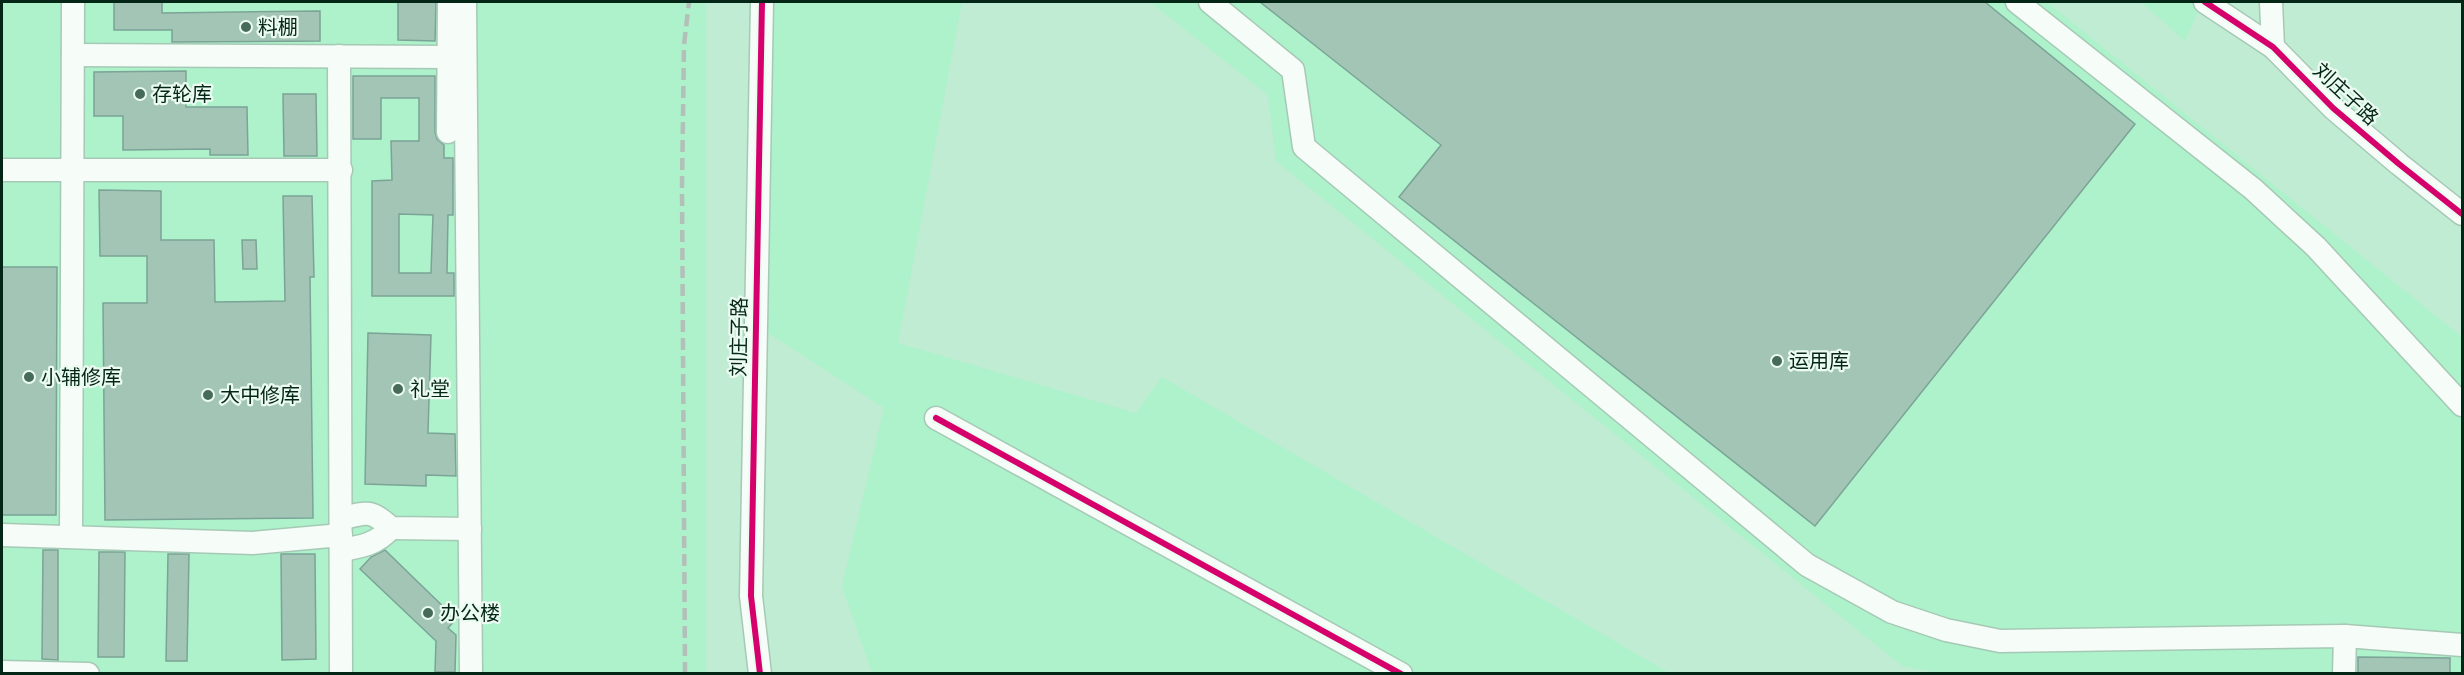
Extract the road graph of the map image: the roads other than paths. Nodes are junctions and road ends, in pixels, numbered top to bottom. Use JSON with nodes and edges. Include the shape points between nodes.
{"nodes":[{"id":1,"x":73,"y":2,"type":"edge"},
{"id":2,"x":449,"y":2,"type":"edge"},
{"id":3,"x":465,"y":2,"type":"edge"},
{"id":4,"x":762,"y":2,"type":"edge"},
{"id":5,"x":1210,"y":2,"type":"edge"},
{"id":6,"x":2017,"y":2,"type":"edge"},
{"id":7,"x":2205,"y":2,"type":"edge"},
{"id":8,"x":2271,"y":2,"type":"edge"},
{"id":9,"x":2273,"y":47,"type":"junction"},
{"id":10,"x":73,"y":55,"type":"junction"},
{"id":11,"x":339,"y":56,"type":"junction"},
{"id":12,"x":449,"y":57,"type":"junction"},
{"id":13,"x":448,"y":132,"type":"dead end"},
{"id":14,"x":2,"y":170,"type":"edge"},
{"id":15,"x":341,"y":170,"type":"junction"},
{"id":16,"x":74,"y":171,"type":"junction"},
{"id":17,"x":2463,"y":213,"type":"edge"},
{"id":18,"x":2463,"y":405,"type":"edge"},
{"id":19,"x":936,"y":418,"type":"dead end"},
{"id":20,"x":391,"y":528,"type":"junction"},
{"id":21,"x":470,"y":529,"type":"junction"},
{"id":22,"x":2,"y":535,"type":"edge"},
{"id":23,"x":341,"y":535,"type":"junction"},
{"id":24,"x":71,"y":536,"type":"junction"},
{"id":25,"x":2344,"y":636,"type":"junction"},
{"id":26,"x":2463,"y":645,"type":"edge"},
{"id":27,"x":2,"y":672,"type":"edge"},
{"id":28,"x":88,"y":674,"type":"edge"},
{"id":29,"x":341,"y":674,"type":"edge"},
{"id":30,"x":471,"y":674,"type":"edge"},
{"id":31,"x":760,"y":674,"type":"edge"},
{"id":32,"x":1401,"y":674,"type":"edge"},
{"id":33,"x":2344,"y":674,"type":"edge"}],
"edges":[{"from":1,"to":10,"type":"street"},
{"from":2,"to":12,"type":"street"},
{"from":3,"to":21,"type":"street"},
{"from":4,"to":31,"type":"street","name":"刘庄子路","via":[[751,596]]},
{"from":5,"to":25,"type":"street","via":[[1293,69],[1304,147],[1807,565],[1892,612],[1946,630],[2000,641]]},
{"from":6,"to":18,"type":"street","via":[[2253,189],[2316,247]]},
{"from":7,"to":9,"type":"street","name":"刘庄子路"},
{"from":8,"to":9,"type":"street"},
{"from":9,"to":17,"type":"street","name":"刘庄子路","via":[[2333,108]]},
{"from":10,"to":11,"type":"street"},
{"from":10,"to":16,"type":"street"},
{"from":11,"to":12,"type":"street"},
{"from":11,"to":15,"type":"street"},
{"from":12,"to":13,"type":"street"},
{"from":14,"to":16,"type":"street"},
{"from":15,"to":16,"type":"street"},
{"from":15,"to":23,"type":"street"},
{"from":16,"to":24,"type":"street"},
{"from":19,"to":32,"type":"street"},
{"from":20,"to":21,"type":"street"},
{"from":20,"to":23,"type":"street","via":[[366,546]]},
{"from":20,"to":23,"type":"street","via":[[368,512]]},
{"from":21,"to":30,"type":"street"},
{"from":22,"to":24,"type":"street"},
{"from":23,"to":24,"type":"street","via":[[254,543]]},
{"from":23,"to":29,"type":"street"},
{"from":25,"to":26,"type":"street"},
{"from":25,"to":33,"type":"street"},
{"from":27,"to":28,"type":"street"}]}
